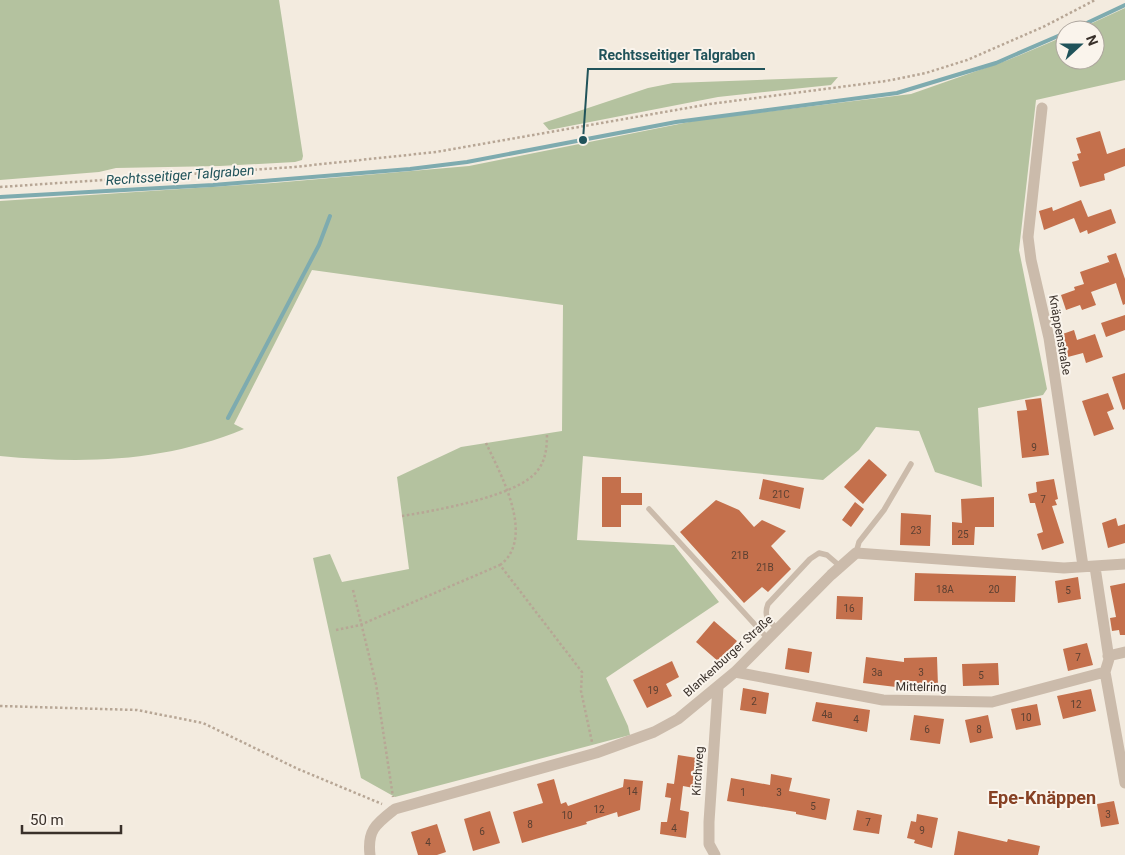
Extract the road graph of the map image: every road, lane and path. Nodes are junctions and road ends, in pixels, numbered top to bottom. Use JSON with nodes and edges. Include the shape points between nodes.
{"nodes":[{"id":1,"x":1095,"y":0,"type":"edge"},
{"id":2,"x":1042,"y":108,"type":"dead end"},
{"id":3,"x":0,"y":187,"type":"edge"},
{"id":4,"x":547,"y":434,"type":"dead end"},
{"id":5,"x":486,"y":443,"type":"dead end"},
{"id":6,"x":912,"y":464,"type":"dead end"},
{"id":7,"x":507,"y":490,"type":"junction"},
{"id":8,"x":649,"y":509,"type":"dead end"},
{"id":9,"x":402,"y":516,"type":"dead end"},
{"id":10,"x":856,"y":553,"type":"junction"},
{"id":11,"x":1125,"y":564,"type":"edge"},
{"id":12,"x":500,"y":566,"type":"junction"},
{"id":13,"x":1083,"y":566,"type":"junction"},
{"id":14,"x":841,"y":567,"type":"junction"},
{"id":15,"x":1095,"y":567,"type":"junction"},
{"id":16,"x":353,"y":590,"type":"dead end"},
{"id":17,"x":360,"y":624,"type":"junction"},
{"id":18,"x":336,"y":630,"type":"dead end"},
{"id":19,"x":779,"y":630,"type":"junction"},
{"id":20,"x":770,"y":640,"type":"junction"},
{"id":21,"x":1125,"y":652,"type":"edge"},
{"id":22,"x":1108,"y":656,"type":"junction"},
{"id":23,"x":735,"y":672,"type":"junction"},
{"id":24,"x":1105,"y":672,"type":"junction"},
{"id":25,"x":718,"y":687,"type":"junction"},
{"id":26,"x":0,"y":706,"type":"edge"},
{"id":27,"x":596,"y":753,"type":"junction"},
{"id":28,"x":1125,"y":783,"type":"edge"},
{"id":29,"x":395,"y":809,"type":"junction"},
{"id":30,"x":370,"y":855,"type":"edge"},
{"id":31,"x":715,"y":855,"type":"edge"}],
"edges":[{"from":1,"to":3,"type":"path","via":[[967,60],[886,81],[710,104],[436,152],[294,167]]},
{"from":2,"to":13,"type":"street","name":"Knäppenstraße","via":[[1028,237],[1048,338]]},
{"from":4,"to":7,"type":"path","via":[[546,452],[538,471]]},
{"from":5,"to":7,"type":"path"},
{"from":6,"to":10,"type":"lane","via":[[884,510],[859,542]]},
{"from":7,"to":9,"type":"path","via":[[447,508]]},
{"from":7,"to":12,"type":"path","via":[[514,515],[515,535],[511,553]]},
{"from":8,"to":20,"type":"lane"},
{"from":10,"to":13,"type":"street","via":[[1064,568]]},
{"from":10,"to":14,"type":"street","name":"Blankenburger Straße"},
{"from":11,"to":15,"type":"street"},
{"from":12,"to":17,"type":"path"},
{"from":12,"to":27,"type":"path","via":[[582,672],[583,700]]},
{"from":13,"to":15,"type":"street"},
{"from":14,"to":19,"type":"street","name":"Blankenburger Straße"},
{"from":14,"to":19,"type":"lane","via":[[819,553],[810,558],[768,604],[766,617]]},
{"from":15,"to":22,"type":"street"},
{"from":16,"to":17,"type":"path"},
{"from":17,"to":18,"type":"path"},
{"from":17,"to":29,"type":"path","via":[[376,684]]},
{"from":19,"to":20,"type":"street","name":"Blankenburger Straße"},
{"from":20,"to":23,"type":"street","name":"Blankenburger Straße"},
{"from":21,"to":22,"type":"street"},
{"from":22,"to":24,"type":"street"},
{"from":23,"to":24,"type":"street","name":"Mittelring","via":[[884,700],[992,702]]},
{"from":23,"to":25,"type":"street","name":"Blankenburger Straße"},
{"from":24,"to":28,"type":"street"},
{"from":25,"to":27,"type":"street","name":"Blankenburger Straße","via":[[678,719],[654,732]]},
{"from":25,"to":31,"type":"street","name":"Kirchweg","via":[[709,822],[709,844]]},
{"from":26,"to":29,"type":"path","via":[[138,710],[203,723],[298,770]]},
{"from":27,"to":29,"type":"street","name":"Blankenburger Straße"},
{"from":29,"to":30,"type":"street","name":"Blankenburger Straße","via":[[374,825]]}]}
